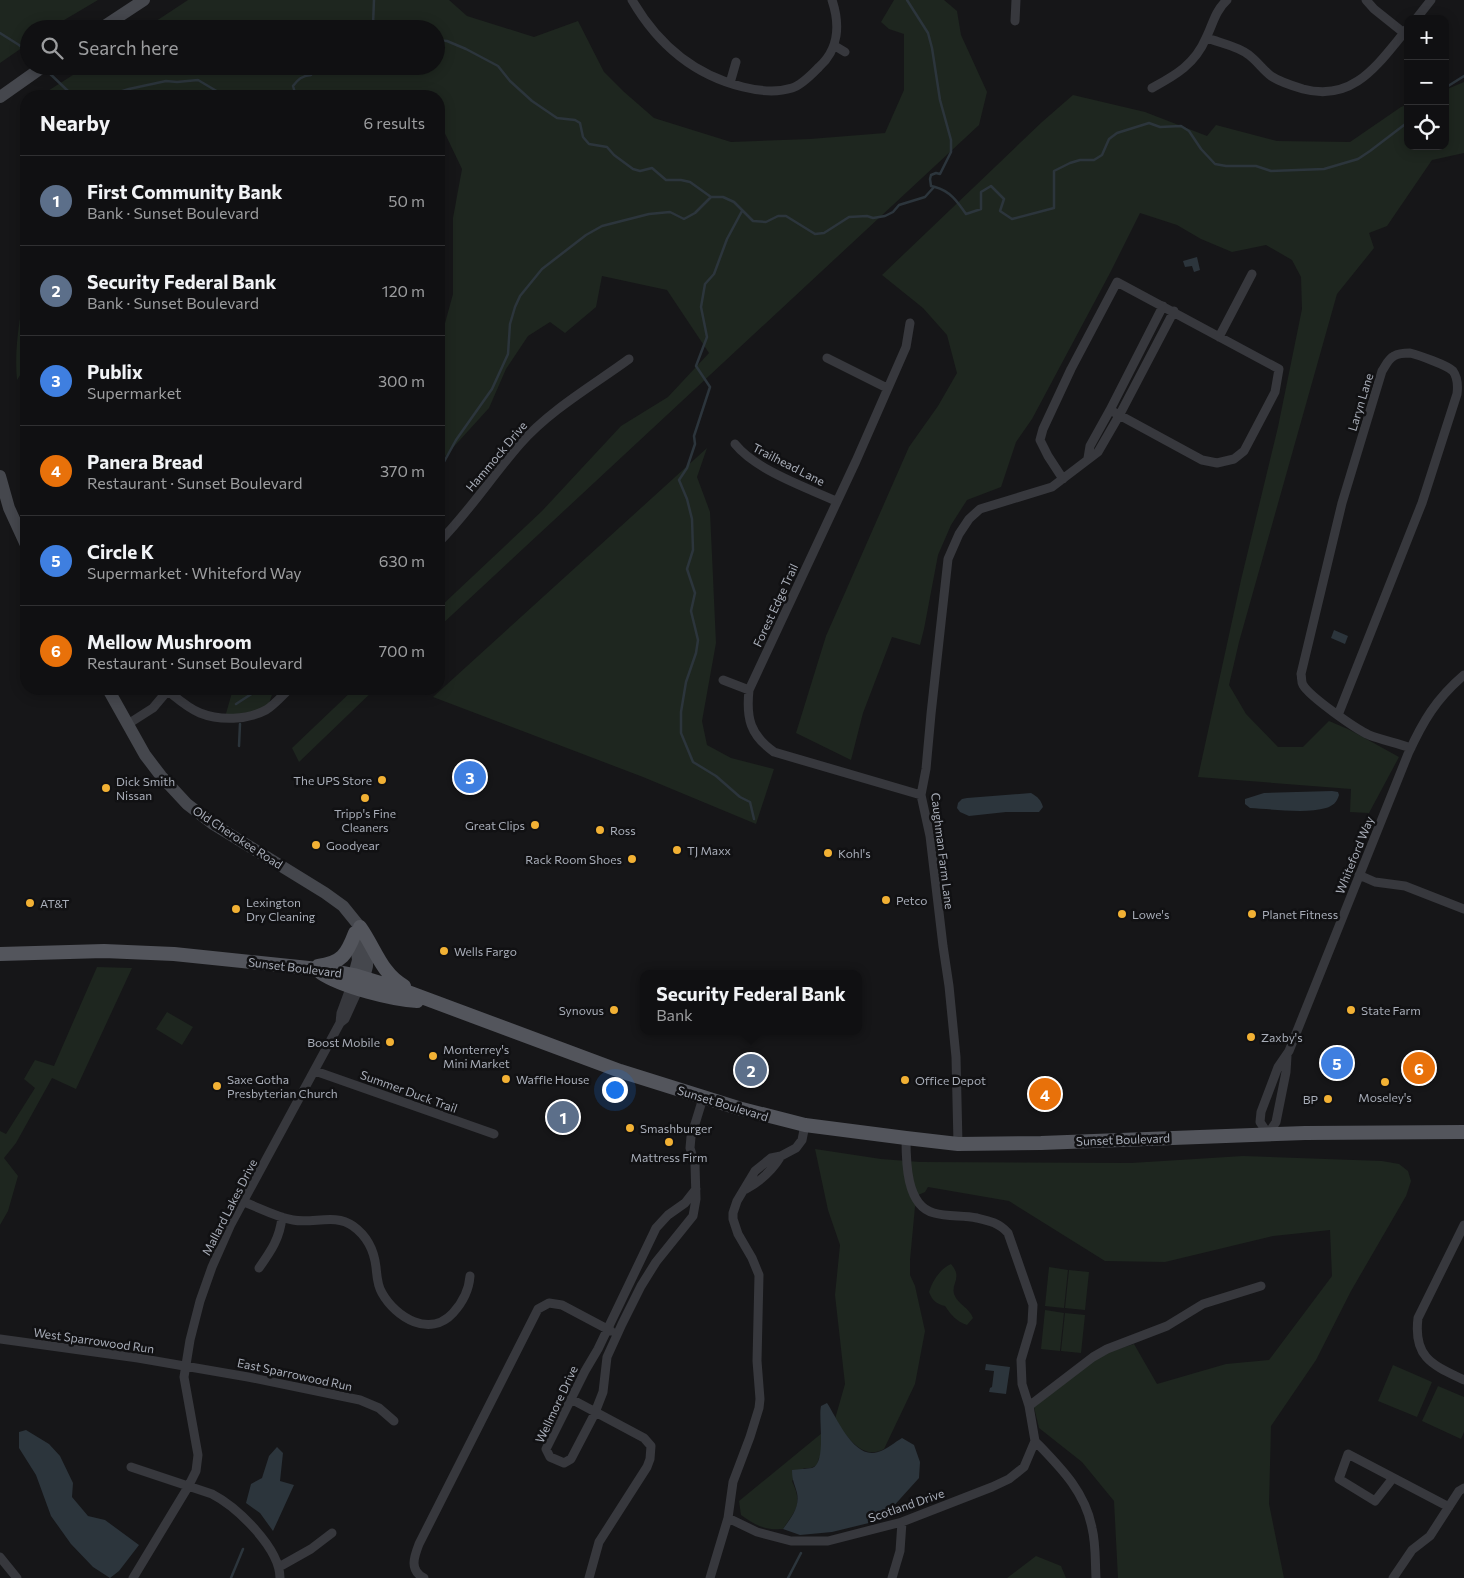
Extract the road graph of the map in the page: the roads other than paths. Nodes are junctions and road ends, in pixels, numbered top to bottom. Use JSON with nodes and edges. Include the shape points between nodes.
{"nodes":[{"id":1,"x":144,"y":0,"type":"edge"},
{"id":2,"x":632,"y":0,"type":"edge"},
{"id":3,"x":832,"y":0,"type":"edge"},
{"id":4,"x":1016,"y":0,"type":"edge"},
{"id":5,"x":1227,"y":0,"type":"edge"},
{"id":6,"x":1366,"y":0,"type":"edge"},
{"id":7,"x":1432,"y":0,"type":"edge"},
{"id":8,"x":1419,"y":15,"type":"edge"},
{"id":9,"x":114,"y":20,"type":"edge"},
{"id":10,"x":1015,"y":21,"type":"dead end"},
{"id":11,"x":1404,"y":29,"type":"edge"},
{"id":12,"x":1404,"y":32,"type":"edge"},
{"id":13,"x":1206,"y":38,"type":"junction"},
{"id":14,"x":834,"y":46,"type":"junction"},
{"id":15,"x":845,"y":52,"type":"dead end"},
{"id":16,"x":736,"y":62,"type":"dead end"},
{"id":17,"x":31,"y":75,"type":"edge"},
{"id":18,"x":730,"y":83,"type":"junction"},
{"id":19,"x":1152,"y":88,"type":"dead end"},
{"id":20,"x":0,"y":97,"type":"edge"},
{"id":21,"x":1252,"y":274,"type":"dead end"},
{"id":22,"x":1163,"y":306,"type":"junction"},
{"id":23,"x":1174,"y":311,"type":"junction"},
{"id":24,"x":910,"y":324,"type":"dead end"},
{"id":25,"x":1219,"y":336,"type":"junction"},
{"id":26,"x":826,"y":358,"type":"dead end"},
{"id":27,"x":629,"y":359,"type":"dead end"},
{"id":28,"x":887,"y":388,"type":"junction"},
{"id":29,"x":1110,"y":410,"type":"junction"},
{"id":30,"x":1120,"y":414,"type":"junction"},
{"id":31,"x":735,"y":444,"type":"dead end"},
{"id":32,"x":1088,"y":458,"type":"junction"},
{"id":33,"x":0,"y":476,"type":"edge"},
{"id":34,"x":1064,"y":479,"type":"junction"},
{"id":35,"x":836,"y":501,"type":"junction"},
{"id":36,"x":20,"y":532,"type":"edge"},
{"id":37,"x":445,"y":536,"type":"edge"},
{"id":38,"x":1464,"y":675,"type":"edge"},
{"id":39,"x":723,"y":680,"type":"dead end"},
{"id":40,"x":749,"y":690,"type":"junction"},
{"id":41,"x":111,"y":695,"type":"edge"},
{"id":42,"x":164,"y":695,"type":"edge"},
{"id":43,"x":174,"y":695,"type":"edge"},
{"id":44,"x":282,"y":695,"type":"edge"},
{"id":45,"x":1338,"y":714,"type":"junction"},
{"id":46,"x":128,"y":724,"type":"junction"},
{"id":47,"x":1411,"y":748,"type":"junction"},
{"id":48,"x":922,"y":795,"type":"junction"},
{"id":49,"x":1359,"y":875,"type":"junction"},
{"id":50,"x":1464,"y":909,"type":"edge"},
{"id":51,"x":356,"y":926,"type":"junction"},
{"id":52,"x":0,"y":954,"type":"edge"},
{"id":53,"x":310,"y":968,"type":"junction"},
{"id":54,"x":357,"y":982,"type":"junction"},
{"id":55,"x":428,"y":1000,"type":"junction"},
{"id":56,"x":1287,"y":1056,"type":"junction"},
{"id":57,"x":315,"y":1071,"type":"junction"},
{"id":58,"x":703,"y":1098,"type":"junction"},
{"id":59,"x":805,"y":1125,"type":"junction"},
{"id":60,"x":1464,"y":1132,"type":"edge"},
{"id":61,"x":494,"y":1134,"type":"dead end"},
{"id":62,"x":1268,"y":1134,"type":"junction"},
{"id":63,"x":906,"y":1138,"type":"junction"},
{"id":64,"x":958,"y":1144,"type":"junction"},
{"id":65,"x":696,"y":1189,"type":"junction"},
{"id":66,"x":244,"y":1202,"type":"junction"},
{"id":67,"x":282,"y":1217,"type":"junction"},
{"id":68,"x":1464,"y":1225,"type":"edge"},
{"id":69,"x":259,"y":1268,"type":"dead end"},
{"id":70,"x":470,"y":1276,"type":"dead end"},
{"id":71,"x":1261,"y":1286,"type":"dead end"},
{"id":72,"x":608,"y":1329,"type":"junction"},
{"id":73,"x":617,"y":1334,"type":"junction"},
{"id":74,"x":0,"y":1339,"type":"edge"},
{"id":75,"x":185,"y":1366,"type":"junction"},
{"id":76,"x":1464,"y":1380,"type":"edge"},
{"id":77,"x":571,"y":1399,"type":"junction"},
{"id":78,"x":1028,"y":1406,"type":"junction"},
{"id":79,"x":595,"y":1412,"type":"junction"},
{"id":80,"x":394,"y":1421,"type":"dead end"},
{"id":81,"x":1036,"y":1441,"type":"junction"},
{"id":82,"x":131,"y":1467,"type":"dead end"},
{"id":83,"x":1393,"y":1478,"type":"junction"},
{"id":84,"x":188,"y":1487,"type":"junction"},
{"id":85,"x":1464,"y":1488,"type":"edge"},
{"id":86,"x":1449,"y":1507,"type":"junction"},
{"id":87,"x":728,"y":1518,"type":"junction"},
{"id":88,"x":902,"y":1522,"type":"junction"},
{"id":89,"x":332,"y":1533,"type":"dead end"},
{"id":90,"x":0,"y":1557,"type":"edge"},
{"id":91,"x":279,"y":1567,"type":"junction"},
{"id":92,"x":17,"y":1578,"type":"edge"},
{"id":93,"x":133,"y":1578,"type":"edge"},
{"id":94,"x":280,"y":1578,"type":"edge"},
{"id":95,"x":424,"y":1578,"type":"edge"},
{"id":96,"x":589,"y":1578,"type":"edge"},
{"id":97,"x":710,"y":1578,"type":"edge"},
{"id":98,"x":892,"y":1578,"type":"edge"},
{"id":99,"x":1096,"y":1578,"type":"edge"},
{"id":100,"x":1393,"y":1578,"type":"edge"}],
"edges":[{"from":1,"to":9,"type":"street"},
{"from":2,"to":18,"type":"street","via":[[667,46],[698,69]]},
{"from":3,"to":14,"type":"street","via":[[837,22]]},
{"from":4,"to":10,"type":"street"},
{"from":5,"to":13,"type":"street","via":[[1218,9]]},
{"from":6,"to":11,"type":"street"},
{"from":7,"to":8,"type":"street"},
{"from":12,"to":13,"type":"street","via":[[1361,80],[1325,92],[1309,90],[1272,76],[1248,54]]},
{"from":13,"to":19,"type":"street","via":[[1188,66]]},
{"from":14,"to":15,"type":"street"},
{"from":14,"to":18,"type":"street","via":[[826,61],[794,87],[768,91]]},
{"from":16,"to":18,"type":"street"},
{"from":17,"to":20,"type":"street"},
{"from":21,"to":25,"type":"street"},
{"from":22,"to":23,"type":"street"},
{"from":22,"to":29,"type":"street"},
{"from":22,"to":34,"type":"street","via":[[1117,282],[1042,429],[1040,440]]},
{"from":23,"to":25,"type":"street"},
{"from":23,"to":30,"type":"street","name":"Caughman Farm Lane"},
{"from":24,"to":28,"type":"street","name":"Forest Edge Trail","via":[[906,347]]},
{"from":25,"to":30,"type":"street","via":[[1279,369],[1275,392],[1244,451],[1234,459],[1217,463],[1202,460]]},
{"from":26,"to":28,"type":"street"},
{"from":27,"to":37,"type":"street","name":"Hammock Drive","via":[[541,422]]},
{"from":28,"to":35,"type":"street","name":"Forest Edge Trail"},
{"from":29,"to":30,"type":"street"},
{"from":29,"to":32,"type":"street","via":[[1090,446]]},
{"from":30,"to":32,"type":"street","name":"Caughman Farm Lane","via":[[1098,452]]},
{"from":31,"to":35,"type":"street","name":"Trailhead Lane","via":[[743,454],[763,467]]},
{"from":32,"to":34,"type":"street","name":"Caughman Farm Lane"},
{"from":33,"to":36,"type":"street"},
{"from":34,"to":48,"type":"street","name":"Caughman Farm Lane","via":[[1052,487],[980,509],[959,534],[948,559]]},
{"from":35,"to":40,"type":"street","name":"Forest Edge Trail"},
{"from":38,"to":47,"type":"street","name":"Whiteford Way","via":[[1436,703],[1419,728]]},
{"from":39,"to":40,"type":"street"},
{"from":40,"to":48,"type":"street","name":"Forest Edge Trail","via":[[750,722],[756,736],[774,752]]},
{"from":41,"to":46,"type":"street","name":"Old Cherokee Road"},
{"from":42,"to":46,"type":"street","via":[[153,708]]},
{"from":43,"to":44,"type":"street","via":[[202,714],[236,718],[267,709]]},
{"from":45,"to":45,"type":"street","name":"Laryn Lane","via":[[1303,685],[1303,664],[1342,503],[1382,370],[1393,356],[1411,354],[1453,372],[1457,394],[1422,503]]},
{"from":45,"to":47,"type":"street","name":"Laryn Lane","via":[[1369,735]]},
{"from":46,"to":51,"type":"street","name":"Old Cherokee Road","via":[[161,776],[196,812],[325,893],[342,906]]},
{"from":47,"to":49,"type":"street","name":"Whiteford Way"},
{"from":48,"to":64,"type":"street","name":"Caughman Farm Lane","via":[[949,986],[956,1057]]},
{"from":49,"to":50,"type":"street","via":[[1375,882],[1405,886]]},
{"from":49,"to":56,"type":"street","name":"Whiteford Way"},
{"from":51,"to":53,"type":"main road","via":[[343,957]]},
{"from":51,"to":54,"type":"street"},
{"from":51,"to":55,"type":"main road","via":[[370,941],[386,972]]},
{"from":52,"to":53,"type":"main road","name":"Sunset Boulevard","via":[[139,952]]},
{"from":53,"to":54,"type":"main road","name":"Sunset Boulevard","via":[[327,977]]},
{"from":54,"to":55,"type":"main road","name":"Sunset Boulevard"},
{"from":54,"to":57,"type":"street","name":"Mallard Lakes Drive"},
{"from":55,"to":58,"type":"main road","name":"Sunset Boulevard"},
{"from":56,"to":62,"type":"street","name":"Whiteford Way","via":[[1276,1122]]},
{"from":56,"to":62,"type":"street","name":"Whiteford Way","via":[[1278,1067],[1261,1112],[1260,1122]]},
{"from":57,"to":61,"type":"street","name":"Summer Duck Trail"},
{"from":57,"to":66,"type":"street","name":"Mallard Lakes Drive"},
{"from":58,"to":59,"type":"main road","name":"Sunset Boulevard"},
{"from":58,"to":65,"type":"street","name":"Wellmore Drive","via":[[690,1148],[695,1164]]},
{"from":59,"to":63,"type":"main road","name":"Sunset Boulevard"},
{"from":59,"to":87,"type":"street","via":[[802,1140],[796,1148],[759,1166],[737,1202],[733,1219],[759,1276],[757,1361],[760,1399],[733,1482]]},
{"from":60,"to":62,"type":"main road","name":"Sunset Boulevard"},
{"from":62,"to":64,"type":"main road","name":"Sunset Boulevard"},
{"from":63,"to":64,"type":"main road","name":"Sunset Boulevard"},
{"from":63,"to":78,"type":"street","via":[[907,1168],[914,1196],[922,1206],[934,1213],[993,1222],[1008,1233],[1033,1305],[1032,1323],[1021,1360],[1022,1384]]},
{"from":65,"to":72,"type":"street","name":"Wellmore Drive","via":[[686,1204],[668,1215],[656,1228]]},
{"from":65,"to":73,"type":"street","name":"Wellmore Drive","via":[[693,1216],[656,1262]]},
{"from":66,"to":67,"type":"street"},
{"from":66,"to":75,"type":"street","name":"Mallard Lakes Drive","via":[[212,1267],[196,1315]]},
{"from":67,"to":69,"type":"street","via":[[278,1240]]},
{"from":67,"to":70,"type":"street","via":[[301,1221],[336,1219],[354,1226],[371,1246],[381,1292],[387,1302],[415,1323],[434,1324],[449,1317],[465,1297]]},
{"from":68,"to":76,"type":"street","via":[[1418,1318],[1417,1329],[1424,1355],[1434,1365]]},
{"from":71,"to":78,"type":"street","via":[[1203,1304],[1167,1326],[1107,1349]]},
{"from":72,"to":73,"type":"street"},
{"from":72,"to":77,"type":"street","name":"Wellmore Drive"},
{"from":72,"to":95,"type":"street","via":[[562,1305],[549,1302],[538,1309],[419,1544],[413,1562],[419,1576]]},
{"from":73,"to":79,"type":"street","name":"Wellmore Drive"},
{"from":74,"to":75,"type":"street","name":"West Sparrowood Run"},
{"from":75,"to":80,"type":"street","name":"East Sparrowood Run","via":[[360,1400],[380,1408]]},
{"from":75,"to":84,"type":"street","name":"Mallard Lakes Drive","via":[[184,1387],[198,1455],[196,1471]]},
{"from":77,"to":79,"type":"street"},
{"from":77,"to":79,"type":"street","name":"Wellmore Drive","via":[[546,1449],[550,1457],[564,1463],[571,1459]]},
{"from":78,"to":81,"type":"street"},
{"from":79,"to":96,"type":"street","via":[[644,1438],[651,1452],[647,1467],[599,1542]]},
{"from":81,"to":88,"type":"street","name":"Scotland Drive","via":[[1024,1467],[1009,1479]]},
{"from":81,"to":99,"type":"street","via":[[1070,1478],[1084,1503],[1093,1535]]},
{"from":82,"to":84,"type":"street"},
{"from":83,"to":83,"type":"street","via":[[1348,1454],[1339,1479],[1375,1501]]},
{"from":83,"to":86,"type":"street"},
{"from":84,"to":91,"type":"street","via":[[212,1494],[228,1504],[255,1530]]},
{"from":84,"to":93,"type":"street","name":"Mallard Lakes Drive"},
{"from":85,"to":86,"type":"street"},
{"from":86,"to":100,"type":"street","via":[[1430,1536],[1412,1550]]},
{"from":87,"to":88,"type":"street","name":"Scotland Drive","via":[[757,1532],[800,1542],[828,1541]]},
{"from":87,"to":97,"type":"street"},
{"from":88,"to":98,"type":"street","via":[[900,1551]]},
{"from":89,"to":91,"type":"street"},
{"from":90,"to":92,"type":"street"},
{"from":91,"to":94,"type":"street"}]}
